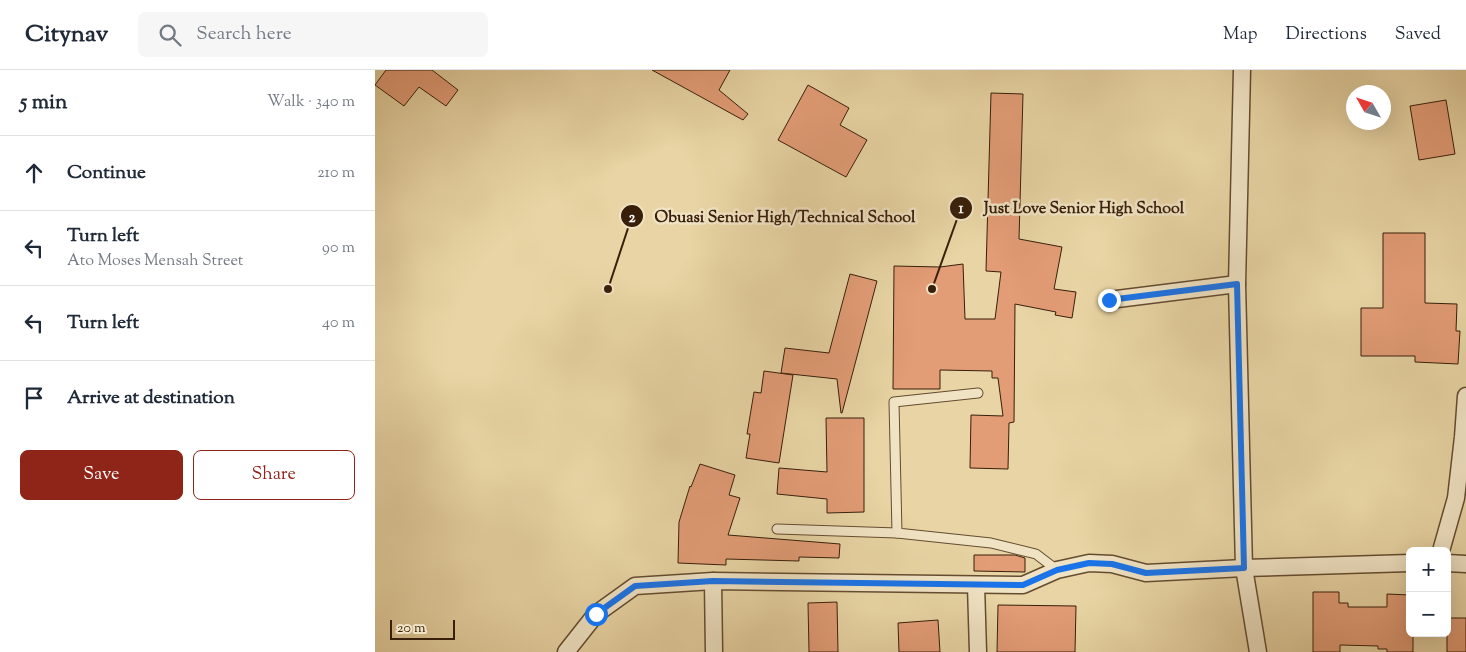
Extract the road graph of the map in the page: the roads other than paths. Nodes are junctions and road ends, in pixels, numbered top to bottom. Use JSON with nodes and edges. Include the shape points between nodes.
{"nodes":[{"id":1,"x":1242,"y":70,"type":"edge"},
{"id":2,"x":1237,"y":284,"type":"junction"},
{"id":3,"x":1109,"y":300,"type":"dead end"},
{"id":4,"x":978,"y":393,"type":"dead end"},
{"id":5,"x":1466,"y":396,"type":"edge"},
{"id":6,"x":777,"y":530,"type":"dead end"},
{"id":7,"x":897,"y":533,"type":"junction"},
{"id":8,"x":1442,"y":547,"type":"edge"},
{"id":9,"x":1406,"y":563,"type":"edge"},
{"id":10,"x":1451,"y":563,"type":"edge"},
{"id":11,"x":1466,"y":564,"type":"edge"},
{"id":12,"x":1244,"y":568,"type":"junction"},
{"id":13,"x":1057,"y":570,"type":"junction"},
{"id":14,"x":713,"y":581,"type":"junction"},
{"id":15,"x":975,"y":584,"type":"junction"},
{"id":16,"x":565,"y":652,"type":"edge"},
{"id":17,"x":714,"y":652,"type":"edge"},
{"id":18,"x":978,"y":652,"type":"edge"},
{"id":19,"x":1259,"y":652,"type":"edge"}],
"edges":[{"from":1,"to":2,"type":"street"},
{"from":2,"to":3,"type":"street"},
{"from":2,"to":12,"type":"street"},
{"from":4,"to":7,"type":"lane","via":[[894,402]]},
{"from":5,"to":8,"type":"street","via":[[1456,498]]},
{"from":6,"to":7,"type":"lane"},
{"from":7,"to":13,"type":"lane","via":[[991,543],[1036,554]]},
{"from":9,"to":12,"type":"street"},
{"from":10,"to":11,"type":"street"},
{"from":12,"to":13,"type":"street","via":[[1146,573],[1112,564],[1089,563]]},
{"from":12,"to":19,"type":"street"},
{"from":13,"to":15,"type":"street","via":[[1023,585]]},
{"from":14,"to":15,"type":"street"},
{"from":14,"to":16,"type":"street","via":[[635,586],[596,614]]},
{"from":14,"to":17,"type":"street"},
{"from":15,"to":18,"type":"street"}]}
